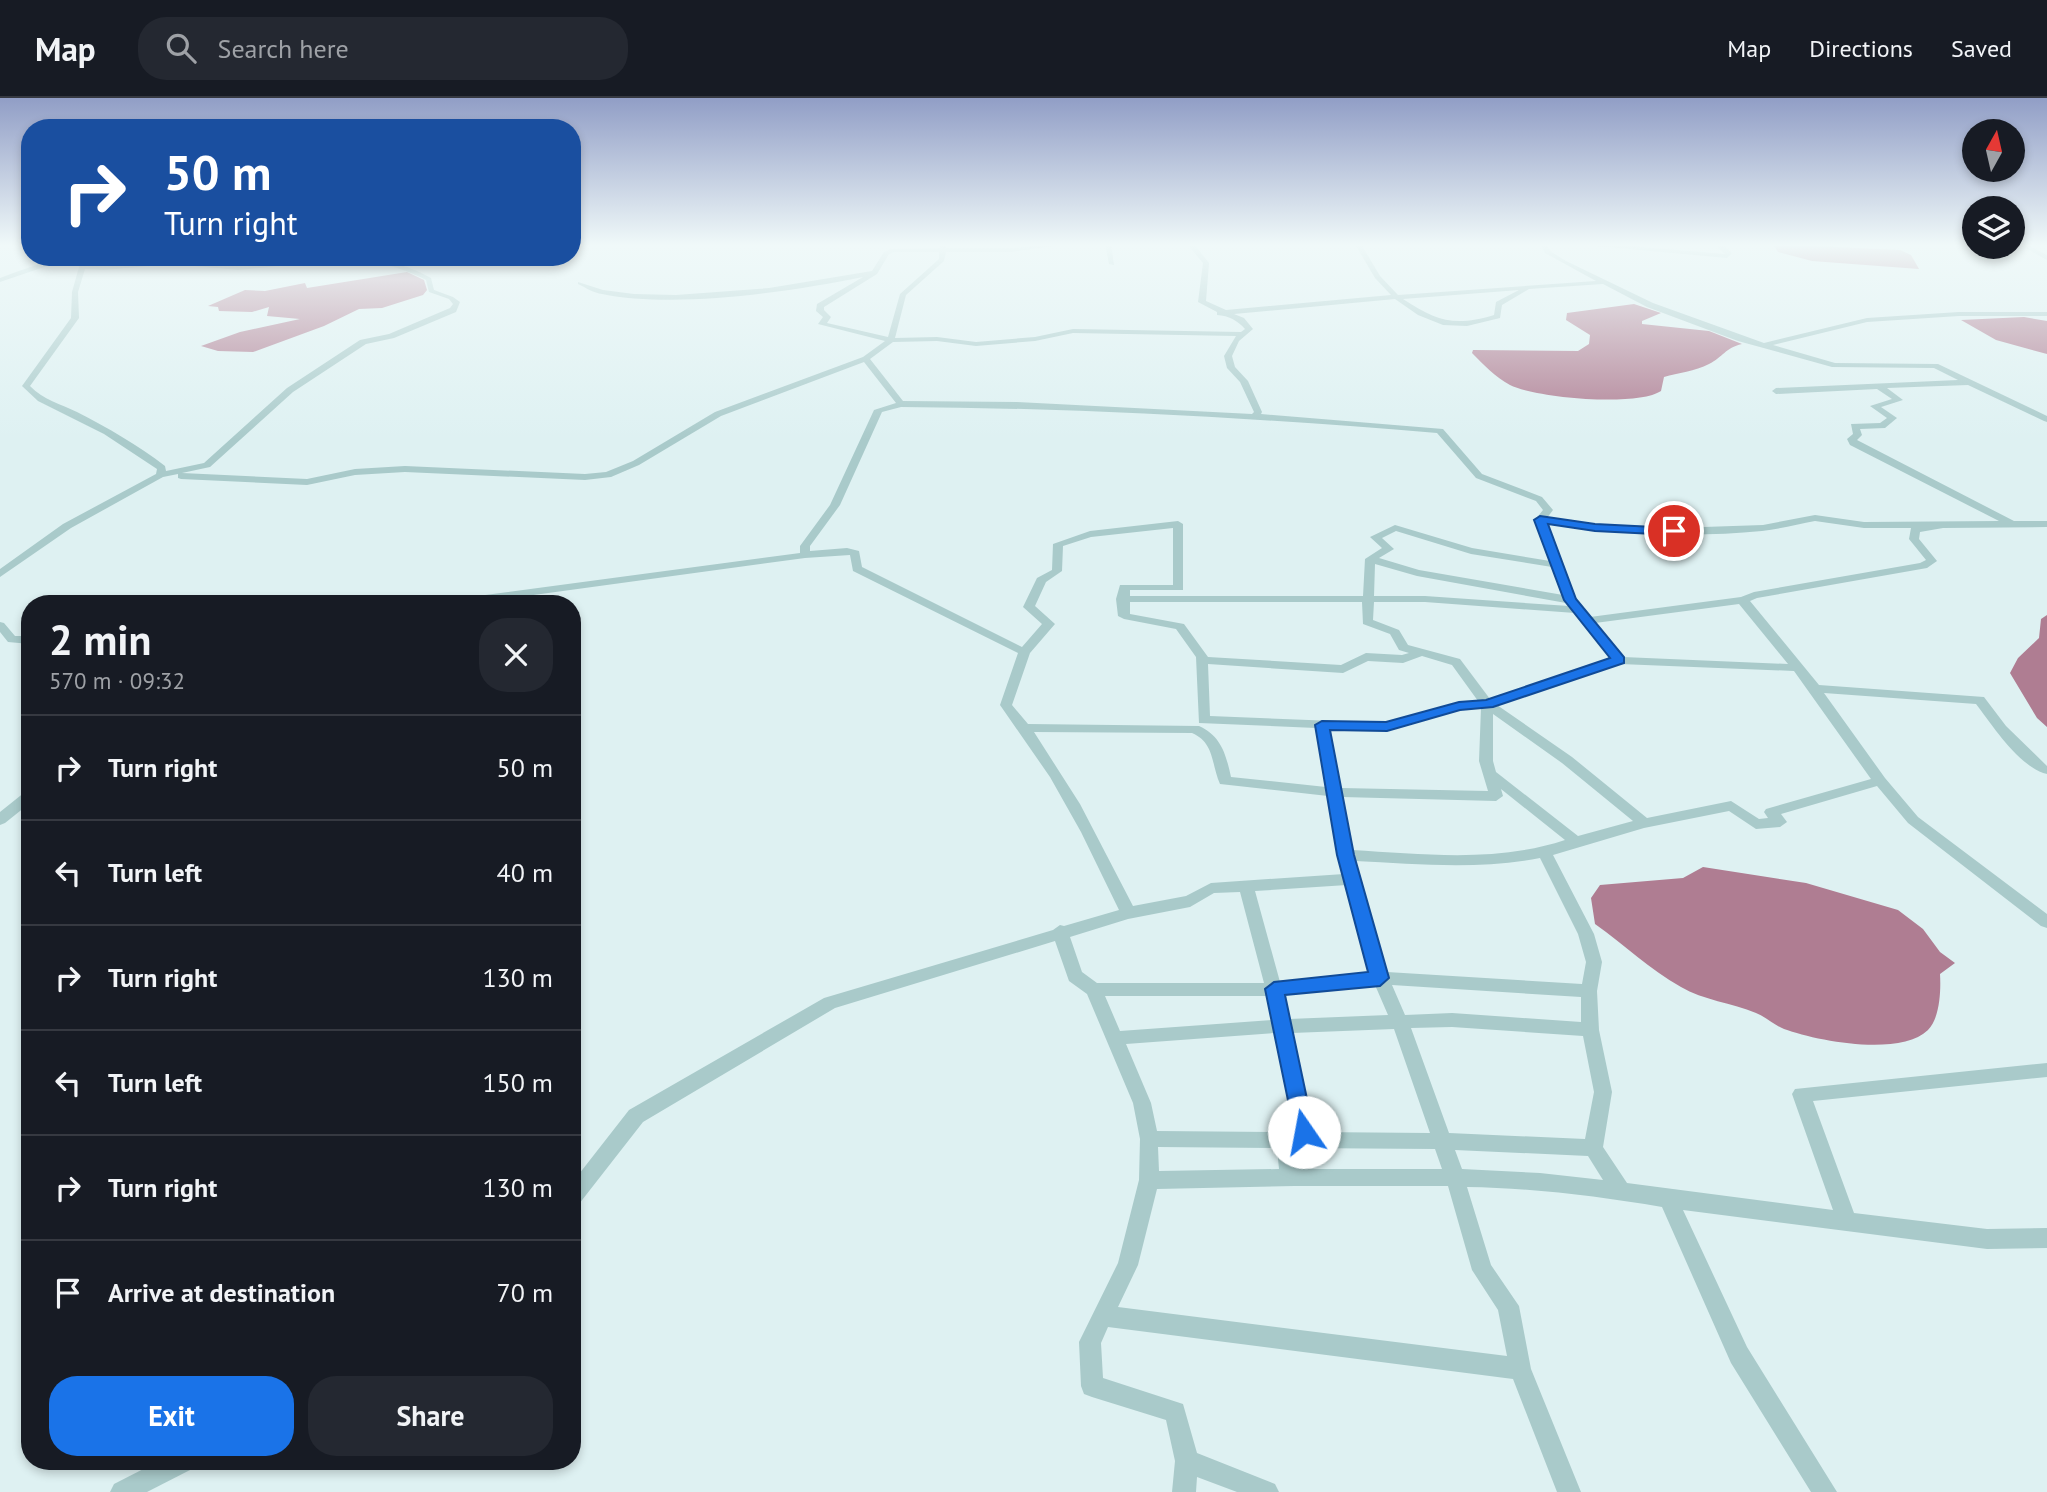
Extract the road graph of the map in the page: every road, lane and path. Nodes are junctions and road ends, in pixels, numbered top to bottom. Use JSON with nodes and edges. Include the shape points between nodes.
{"nodes":[{"id":1,"x":75,"y":309,"type":"edge"},
{"id":2,"x":454,"y":309,"type":"edge"},
{"id":3,"x":820,"y":309,"type":"edge"},
{"id":4,"x":899,"y":309,"type":"edge"},
{"id":5,"x":1214,"y":309,"type":"edge"},
{"id":6,"x":1263,"y":309,"type":"edge"},
{"id":7,"x":1412,"y":309,"type":"edge"},
{"id":8,"x":1498,"y":309,"type":"edge"},
{"id":9,"x":1662,"y":309,"type":"edge"},
{"id":10,"x":1220,"y":313,"type":"junction"},
{"id":11,"x":2047,"y":314,"type":"edge"},
{"id":12,"x":1242,"y":334,"type":"junction"},
{"id":13,"x":891,"y":340,"type":"junction"},
{"id":14,"x":1764,"y":345,"type":"junction"},
{"id":15,"x":866,"y":359,"type":"junction"},
{"id":16,"x":1972,"y":382,"type":"junction"},
{"id":17,"x":1878,"y":386,"type":"junction"},
{"id":18,"x":1776,"y":391,"type":"dead end"},
{"id":19,"x":901,"y":404,"type":"junction"},
{"id":20,"x":1255,"y":416,"type":"junction"},
{"id":21,"x":2047,"y":419,"type":"edge"},
{"id":22,"x":160,"y":475,"type":"junction"},
{"id":23,"x":1540,"y":520,"type":"junction"},
{"id":24,"x":2047,"y":524,"type":"edge"},
{"id":25,"x":2013,"y":525,"type":"junction"},
{"id":26,"x":1939,"y":526,"type":"junction"},
{"id":27,"x":805,"y":555,"type":"junction"},
{"id":28,"x":1370,"y":559,"type":"junction"},
{"id":29,"x":1557,"y":565,"type":"junction"},
{"id":30,"x":0,"y":575,"type":"edge"},
{"id":31,"x":507,"y":595,"type":"edge"},
{"id":32,"x":1122,"y":599,"type":"junction"},
{"id":33,"x":1365,"y":600,"type":"junction"},
{"id":34,"x":1570,"y":600,"type":"junction"},
{"id":35,"x":1744,"y":600,"type":"junction"},
{"id":36,"x":1584,"y":615,"type":"junction"},
{"id":37,"x":0,"y":625,"type":"edge"},
{"id":38,"x":21,"y":640,"type":"edge"},
{"id":39,"x":1024,"y":652,"type":"junction"},
{"id":40,"x":1422,"y":652,"type":"junction"},
{"id":41,"x":1202,"y":660,"type":"junction"},
{"id":42,"x":1619,"y":660,"type":"junction"},
{"id":43,"x":1798,"y":668,"type":"junction"},
{"id":44,"x":1815,"y":689,"type":"junction"},
{"id":45,"x":1488,"y":704,"type":"junction"},
{"id":46,"x":1199,"y":724,"type":"junction"},
{"id":47,"x":1322,"y":725,"type":"junction"},
{"id":48,"x":1026,"y":727,"type":"junction"},
{"id":49,"x":2047,"y":770,"type":"edge"},
{"id":50,"x":1492,"y":775,"type":"junction"},
{"id":51,"x":1880,"y":780,"type":"junction"},
{"id":52,"x":1334,"y":792,"type":"junction"},
{"id":53,"x":21,"y":802,"type":"edge"},
{"id":54,"x":0,"y":820,"type":"edge"},
{"id":55,"x":1644,"y":823,"type":"junction"},
{"id":56,"x":1576,"y":842,"type":"junction"},
{"id":57,"x":1545,"y":854,"type":"junction"},
{"id":58,"x":1346,"y":855,"type":"junction"},
{"id":59,"x":1352,"y":879,"type":"junction"},
{"id":60,"x":1246,"y":886,"type":"junction"},
{"id":61,"x":1128,"y":913,"type":"junction"},
{"id":62,"x":2047,"y":922,"type":"edge"},
{"id":63,"x":1060,"y":932,"type":"junction"},
{"id":64,"x":1380,"y":978,"type":"junction"},
{"id":65,"x":1274,"y":989,"type":"junction"},
{"id":66,"x":1094,"y":990,"type":"junction"},
{"id":67,"x":1590,"y":991,"type":"junction"},
{"id":68,"x":1401,"y":1024,"type":"junction"},
{"id":69,"x":1281,"y":1026,"type":"junction"},
{"id":70,"x":1590,"y":1030,"type":"junction"},
{"id":71,"x":1116,"y":1038,"type":"junction"},
{"id":72,"x":2047,"y":1070,"type":"edge"},
{"id":73,"x":1149,"y":1139,"type":"junction"},
{"id":74,"x":1286,"y":1139,"type":"junction"},
{"id":75,"x":1440,"y":1141,"type":"junction"},
{"id":76,"x":1594,"y":1148,"type":"junction"},
{"id":77,"x":1455,"y":1178,"type":"junction"},
{"id":78,"x":1290,"y":1179,"type":"junction"},
{"id":79,"x":1149,"y":1180,"type":"junction"},
{"id":80,"x":581,"y":1186,"type":"edge"},
{"id":81,"x":1620,"y":1189,"type":"junction"},
{"id":82,"x":1668,"y":1199,"type":"junction"},
{"id":83,"x":1847,"y":1222,"type":"junction"},
{"id":84,"x":2047,"y":1238,"type":"edge"},
{"id":85,"x":1102,"y":1316,"type":"junction"},
{"id":86,"x":1520,"y":1369,"type":"junction"},
{"id":87,"x":1187,"y":1461,"type":"junction"},
{"id":88,"x":166,"y":1470,"type":"edge"},
{"id":89,"x":122,"y":1492,"type":"edge"},
{"id":90,"x":1184,"y":1492,"type":"edge"},
{"id":91,"x":1268,"y":1492,"type":"edge"},
{"id":92,"x":1569,"y":1492,"type":"edge"},
{"id":93,"x":1825,"y":1492,"type":"edge"}],
"edges":[{"from":1,"to":22,"type":"street","via":[[75,318],[26,386],[35,398],[141,451],[162,468]]},
{"from":2,"to":22,"type":"street","via":[[391,336],[363,342],[290,390],[207,465]]},
{"from":3,"to":13,"type":"street","via":[[827,317],[822,324]]},
{"from":4,"to":13,"type":"street"},
{"from":5,"to":10,"type":"street"},
{"from":6,"to":10,"type":"street"},
{"from":7,"to":8,"type":"street","via":[[1440,324],[1497,316]]},
{"from":9,"to":14,"type":"street"},
{"from":10,"to":12,"type":"street","via":[[1241,320],[1249,329]]},
{"from":11,"to":14,"type":"street","via":[[1867,320]]},
{"from":12,"to":13,"type":"street","via":[[1073,331],[992,343]]},
{"from":12,"to":20,"type":"street","via":[[1228,356],[1258,412]]},
{"from":13,"to":15,"type":"street"},
{"from":14,"to":16,"type":"street","via":[[1835,365],[1935,366]]},
{"from":15,"to":19,"type":"street"},
{"from":15,"to":22,"type":"street","via":[[718,414],[608,475],[377,469],[307,482]]},
{"from":16,"to":17,"type":"street"},
{"from":16,"to":21,"type":"street"},
{"from":17,"to":18,"type":"street"},
{"from":17,"to":25,"type":"street","via":[[1899,400],[1874,406],[1894,418],[1882,426],[1854,426],[1858,435],[1853,443]]},
{"from":19,"to":20,"type":"street"},
{"from":19,"to":27,"type":"street","via":[[878,410],[835,505],[805,546]]},
{"from":20,"to":23,"type":"street","via":[[1440,431],[1479,476],[1539,499],[1548,510]]},
{"from":22,"to":30,"type":"street","via":[[67,526]]},
{"from":23,"to":26,"type":"street","via":[[1674,531],[1763,527],[1815,519]]},
{"from":23,"to":29,"type":"street"},
{"from":24,"to":25,"type":"street"},
{"from":25,"to":26,"type":"street"},
{"from":26,"to":35,"type":"street","via":[[1915,530],[1914,539],[1932,561],[1923,566]]},
{"from":27,"to":31,"type":"street"},
{"from":27,"to":39,"type":"street","via":[[855,554],[857,569]]},
{"from":28,"to":29,"type":"street","via":[[1388,548],[1375,537],[1395,527],[1471,551]]},
{"from":28,"to":33,"type":"street"},
{"from":28,"to":34,"type":"street","via":[[1417,573]]},
{"from":29,"to":34,"type":"street"},
{"from":32,"to":33,"type":"street"},
{"from":32,"to":39,"type":"street","via":[[1124,587],[1179,588],[1178,524],[1090,534],[1058,544],[1057,571],[1041,580],[1029,607],[1049,624]]},
{"from":32,"to":41,"type":"street","via":[[1124,616],[1180,626]]},
{"from":33,"to":36,"type":"street","via":[[1425,599]]},
{"from":33,"to":40,"type":"street","via":[[1367,622],[1395,632],[1403,647]]},
{"from":34,"to":36,"type":"street"},
{"from":35,"to":36,"type":"street"},
{"from":35,"to":43,"type":"street"},
{"from":36,"to":42,"type":"street"},
{"from":37,"to":38,"type":"street","via":[[12,639]]},
{"from":39,"to":48,"type":"street","via":[[1006,705]]},
{"from":40,"to":41,"type":"street","via":[[1402,659],[1366,657],[1343,669]]},
{"from":40,"to":45,"type":"street","via":[[1456,662]]},
{"from":41,"to":46,"type":"street"},
{"from":42,"to":43,"type":"street"},
{"from":42,"to":45,"type":"street"},
{"from":43,"to":44,"type":"street"},
{"from":44,"to":49,"type":"street","via":[[1980,700],[2001,729],[2039,768]]},
{"from":44,"to":51,"type":"street"},
{"from":45,"to":47,"type":"street","via":[[1459,706],[1387,727]]},
{"from":45,"to":50,"type":"street","via":[[1486,761]]},
{"from":45,"to":55,"type":"street"},
{"from":46,"to":47,"type":"street"},
{"from":46,"to":48,"type":"street"},
{"from":46,"to":52,"type":"street","via":[[1216,742],[1226,781]]},
{"from":47,"to":52,"type":"street"},
{"from":48,"to":61,"type":"street"},
{"from":50,"to":52,"type":"street","via":[[1496,796]]},
{"from":50,"to":56,"type":"street"},
{"from":51,"to":55,"type":"street","via":[[1771,812],[1780,822],[1756,824],[1731,806]]},
{"from":51,"to":62,"type":"street","via":[[1913,820]]},
{"from":52,"to":58,"type":"street"},
{"from":53,"to":54,"type":"street"},
{"from":55,"to":56,"type":"street"},
{"from":56,"to":57,"type":"street"},
{"from":57,"to":58,"type":"street","via":[[1481,861]]},
{"from":57,"to":67,"type":"street","via":[[1586,934],[1594,962]]},
{"from":58,"to":59,"type":"street"},
{"from":59,"to":60,"type":"street"},
{"from":59,"to":64,"type":"street"},
{"from":60,"to":61,"type":"street","via":[[1211,888],[1191,901]]},
{"from":60,"to":65,"type":"street"},
{"from":61,"to":63,"type":"street"},
{"from":63,"to":66,"type":"street","via":[[1075,976]]},
{"from":63,"to":80,"type":"street","via":[[830,1003],[636,1116]]},
{"from":64,"to":65,"type":"street"},
{"from":64,"to":67,"type":"street"},
{"from":64,"to":68,"type":"street"},
{"from":65,"to":66,"type":"street"},
{"from":65,"to":69,"type":"street"},
{"from":66,"to":71,"type":"street"},
{"from":67,"to":70,"type":"street"},
{"from":68,"to":69,"type":"street"},
{"from":68,"to":70,"type":"street","via":[[1452,1020]]},
{"from":68,"to":75,"type":"street"},
{"from":69,"to":71,"type":"street"},
{"from":69,"to":74,"type":"street","via":[[1304,1132]]},
{"from":70,"to":76,"type":"street","via":[[1603,1091]]},
{"from":71,"to":73,"type":"street","via":[[1142,1103]]},
{"from":72,"to":83,"type":"street","via":[[1801,1094]]},
{"from":73,"to":74,"type":"street"},
{"from":73,"to":79,"type":"street"},
{"from":74,"to":75,"type":"street"},
{"from":74,"to":78,"type":"street"},
{"from":75,"to":76,"type":"street"},
{"from":75,"to":77,"type":"street"},
{"from":76,"to":81,"type":"street"},
{"from":77,"to":78,"type":"street"},
{"from":77,"to":81,"type":"street"},
{"from":77,"to":86,"type":"street","via":[[1482,1270],[1508,1306]]},
{"from":78,"to":79,"type":"street"},
{"from":79,"to":85,"type":"street","via":[[1128,1265]]},
{"from":81,"to":82,"type":"street"},
{"from":82,"to":83,"type":"street"},
{"from":82,"to":93,"type":"street","via":[[1739,1354]]},
{"from":83,"to":84,"type":"street","via":[[1987,1239]]},
{"from":85,"to":86,"type":"street"},
{"from":85,"to":87,"type":"street","via":[[1090,1342],[1092,1386],[1175,1412]]},
{"from":86,"to":92,"type":"street"},
{"from":87,"to":90,"type":"street"},
{"from":87,"to":91,"type":"street"},
{"from":88,"to":89,"type":"street"}]}
